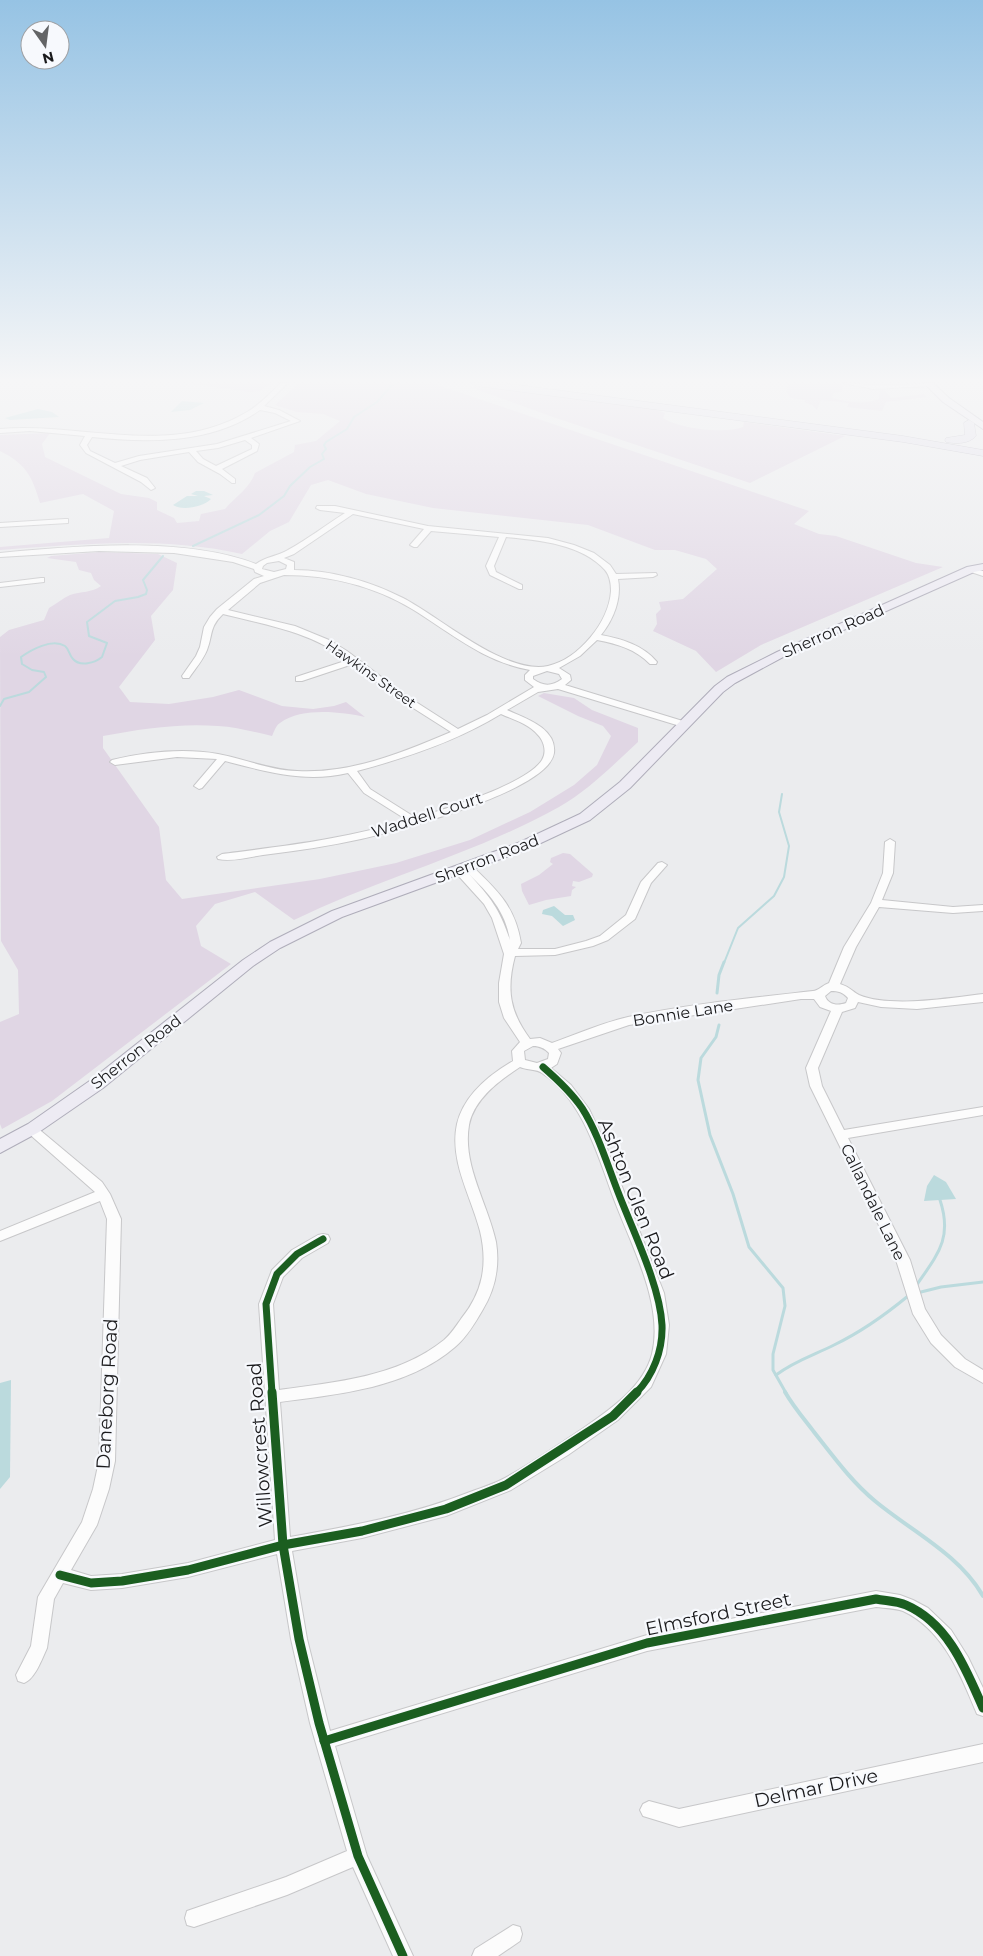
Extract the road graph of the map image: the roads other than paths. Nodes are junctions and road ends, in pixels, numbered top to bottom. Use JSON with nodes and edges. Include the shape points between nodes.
{"nodes":[{"id":1,"x":133,"y":474,"type":"edge"},
{"id":2,"x":226,"y":474,"type":"edge"},
{"id":3,"x":232,"y":481,"type":"dead end"},
{"id":4,"x":151,"y":488,"type":"dead end"},
{"id":5,"x":320,"y":508,"type":"dead end"},
{"id":6,"x":351,"y":512,"type":"junction"},
{"id":7,"x":65,"y":520,"type":"dead end"},
{"id":8,"x":0,"y":525,"type":"edge"},
{"id":9,"x":429,"y":528,"type":"junction"},
{"id":10,"x":504,"y":536,"type":"junction"},
{"id":11,"x":414,"y":545,"type":"dead end"},
{"id":12,"x":291,"y":552,"type":"junction"},
{"id":13,"x":0,"y":555,"type":"edge"},
{"id":14,"x":983,"y":556,"type":"edge"},
{"id":15,"x":275,"y":559,"type":"junction"},
{"id":16,"x":240,"y":560,"type":"junction"},
{"id":17,"x":265,"y":561,"type":"junction"},
{"id":18,"x":290,"y":564,"type":"junction"},
{"id":19,"x":983,"y":567,"type":"edge"},
{"id":20,"x":971,"y":569,"type":"junction"},
{"id":21,"x":259,"y":570,"type":"junction"},
{"id":22,"x":308,"y":573,"type":"junction"},
{"id":23,"x":279,"y":574,"type":"junction"},
{"id":24,"x":983,"y":574,"type":"edge"},
{"id":25,"x":653,"y":575,"type":"dead end"},
{"id":26,"x":614,"y":577,"type":"junction"},
{"id":27,"x":41,"y":580,"type":"dead end"},
{"id":28,"x":257,"y":581,"type":"junction"},
{"id":29,"x":0,"y":585,"type":"edge"},
{"id":30,"x":519,"y":587,"type":"dead end"},
{"id":31,"x":220,"y":611,"type":"junction"},
{"id":32,"x":596,"y":637,"type":"junction"},
{"id":33,"x":353,"y":661,"type":"junction"},
{"id":34,"x":653,"y":662,"type":"dead end"},
{"id":35,"x":566,"y":663,"type":"junction"},
{"id":36,"x":515,"y":666,"type":"junction"},
{"id":37,"x":550,"y":668,"type":"junction"},
{"id":38,"x":538,"y":669,"type":"junction"},
{"id":39,"x":186,"y":676,"type":"dead end"},
{"id":40,"x":565,"y":676,"type":"junction"},
{"id":41,"x":299,"y":679,"type":"dead end"},
{"id":42,"x":530,"y":679,"type":"junction"},
{"id":43,"x":558,"y":686,"type":"junction"},
{"id":44,"x":542,"y":687,"type":"junction"},
{"id":45,"x":526,"y":693,"type":"junction"},
{"id":46,"x":501,"y":711,"type":"junction"},
{"id":47,"x":686,"y":722,"type":"junction"},
{"id":48,"x":458,"y":733,"type":"junction"},
{"id":49,"x":223,"y":758,"type":"junction"},
{"id":50,"x":115,"y":762,"type":"dead end"},
{"id":51,"x":350,"y":769,"type":"junction"},
{"id":52,"x":199,"y":786,"type":"dead end"},
{"id":53,"x":415,"y":821,"type":"junction"},
{"id":54,"x":890,"y":842,"type":"dead end"},
{"id":55,"x":222,"y":857,"type":"dead end"},
{"id":56,"x":662,"y":865,"type":"dead end"},
{"id":57,"x":463,"y":868,"type":"junction"},
{"id":58,"x":876,"y":903,"type":"junction"},
{"id":59,"x":983,"y":908,"type":"edge"},
{"id":60,"x":509,"y":953,"type":"junction"},
{"id":61,"x":833,"y":987,"type":"junction"},
{"id":62,"x":819,"y":995,"type":"junction"},
{"id":63,"x":854,"y":998,"type":"junction"},
{"id":64,"x":983,"y":998,"type":"edge"},
{"id":65,"x":837,"y":1009,"type":"junction"},
{"id":66,"x":527,"y":1043,"type":"junction"},
{"id":67,"x":551,"y":1047,"type":"junction"},
{"id":68,"x":520,"y":1062,"type":"junction"},
{"id":69,"x":543,"y":1067,"type":"junction"},
{"id":70,"x":983,"y":1111,"type":"edge"},
{"id":71,"x":31,"y":1129,"type":"junction"},
{"id":72,"x":840,"y":1135,"type":"junction"},
{"id":73,"x":0,"y":1147,"type":"edge"},
{"id":74,"x":104,"y":1194,"type":"junction"},
{"id":75,"x":0,"y":1236,"type":"edge"},
{"id":76,"x":323,"y":1239,"type":"dead end"},
{"id":77,"x":983,"y":1376,"type":"edge"},
{"id":78,"x":273,"y":1397,"type":"junction"},
{"id":79,"x":282,"y":1545,"type":"junction"},
{"id":80,"x":60,"y":1575,"type":"junction"},
{"id":81,"x":24,"y":1675,"type":"dead end"},
{"id":82,"x":983,"y":1708,"type":"edge"},
{"id":83,"x":324,"y":1741,"type":"junction"},
{"id":84,"x":983,"y":1753,"type":"edge"},
{"id":85,"x":649,"y":1810,"type":"dead end"},
{"id":86,"x":358,"y":1856,"type":"junction"},
{"id":87,"x":194,"y":1918,"type":"dead end"},
{"id":88,"x":513,"y":1934,"type":"dead end"},
{"id":89,"x":403,"y":1956,"type":"edge"},
{"id":90,"x":482,"y":1956,"type":"edge"}],
"edges":[{"from":1,"to":4,"type":"street"},
{"from":2,"to":3,"type":"street"},
{"from":5,"to":6,"type":"street"},
{"from":6,"to":9,"type":"street"},
{"from":6,"to":12,"type":"street"},
{"from":7,"to":8,"type":"street"},
{"from":9,"to":10,"type":"street"},
{"from":9,"to":11,"type":"street"},
{"from":10,"to":26,"type":"street","via":[[548,540],[582,550],[597,558]]},
{"from":10,"to":30,"type":"street","via":[[490,566],[493,572]]},
{"from":12,"to":15,"type":"street"},
{"from":12,"to":18,"type":"street"},
{"from":13,"to":16,"type":"street","via":[[126,548]]},
{"from":14,"to":20,"type":"main road","name":"Sherron Road","via":[[972,564]]},
{"from":15,"to":17,"type":"street"},
{"from":15,"to":18,"type":"street"},
{"from":16,"to":17,"type":"street"},
{"from":16,"to":21,"type":"street"},
{"from":17,"to":21,"type":"street"},
{"from":18,"to":22,"type":"street"},
{"from":18,"to":23,"type":"street","via":[[290,570]]},
{"from":19,"to":20,"type":"main road","name":"Sherron Road"},
{"from":20,"to":24,"type":"street"},
{"from":20,"to":47,"type":"main road","name":"Sherron Road","via":[[750,669],[719,689]]},
{"from":21,"to":23,"type":"street"},
{"from":21,"to":28,"type":"street"},
{"from":22,"to":23,"type":"street"},
{"from":22,"to":36,"type":"street","via":[[389,595],[414,607],[476,649]]},
{"from":23,"to":28,"type":"street"},
{"from":25,"to":26,"type":"street"},
{"from":26,"to":32,"type":"street","via":[[616,588],[612,607]]},
{"from":27,"to":29,"type":"street"},
{"from":28,"to":31,"type":"street"},
{"from":31,"to":33,"type":"street","name":"Hawkins Street","via":[[269,621],[311,635]]},
{"from":31,"to":39,"type":"street","via":[[208,627],[202,652]]},
{"from":32,"to":34,"type":"street","via":[[633,646]]},
{"from":32,"to":35,"type":"street"},
{"from":33,"to":41,"type":"street"},
{"from":33,"to":48,"type":"street","name":"Hawkins Street"},
{"from":35,"to":37,"type":"street"},
{"from":35,"to":40,"type":"street"},
{"from":36,"to":38,"type":"street"},
{"from":36,"to":42,"type":"street"},
{"from":37,"to":38,"type":"street"},
{"from":37,"to":40,"type":"street"},
{"from":38,"to":42,"type":"street"},
{"from":40,"to":43,"type":"street"},
{"from":40,"to":47,"type":"street","via":[[591,690]]},
{"from":42,"to":44,"type":"street"},
{"from":42,"to":45,"type":"street"},
{"from":43,"to":44,"type":"street"},
{"from":43,"to":47,"type":"street"},
{"from":44,"to":45,"type":"street"},
{"from":45,"to":46,"type":"street"},
{"from":46,"to":48,"type":"street"},
{"from":46,"to":53,"type":"street","name":"Waddell Court","via":[[541,732],[550,748],[547,761],[511,785]]},
{"from":47,"to":57,"type":"main road","name":"Sherron Road","via":[[625,785],[585,816],[549,835]]},
{"from":48,"to":51,"type":"street","via":[[418,749]]},
{"from":49,"to":50,"type":"street","via":[[172,754]]},
{"from":49,"to":51,"type":"street","via":[[293,774],[334,773]]},
{"from":49,"to":52,"type":"street"},
{"from":51,"to":53,"type":"street","via":[[368,791]]},
{"from":53,"to":55,"type":"street","name":"Waddell Court","via":[[335,841]]},
{"from":54,"to":58,"type":"street","via":[[888,873]]},
{"from":56,"to":60,"type":"street","via":[[646,882],[631,918],[604,938],[555,952]]},
{"from":57,"to":60,"type":"street","via":[[489,903]]},
{"from":57,"to":71,"type":"main road","name":"Sherron Road","via":[[336,914],[263,953],[78,1098]]},
{"from":58,"to":59,"type":"street","via":[[953,910]]},
{"from":58,"to":61,"type":"street","via":[[850,947]]},
{"from":60,"to":66,"type":"street","via":[[503,992],[505,1009]]},
{"from":61,"to":62,"type":"street","via":[[823,989]]},
{"from":61,"to":63,"type":"street","via":[[844,989]]},
{"from":62,"to":65,"type":"street","via":[[826,1006]]},
{"from":62,"to":67,"type":"street","name":"Bonnie Lane","via":[[628,1021]]},
{"from":63,"to":64,"type":"street","via":[[917,1005]]},
{"from":63,"to":65,"type":"street","via":[[848,1008]]},
{"from":65,"to":72,"type":"street","name":"Callandale Lane","via":[[812,1068],[816,1086]]},
{"from":66,"to":67,"type":"street","via":[[540,1042]]},
{"from":66,"to":68,"type":"street","via":[[518,1050]]},
{"from":67,"to":69,"type":"street","via":[[555,1057]]},
{"from":68,"to":69,"type":"street","name":"Ashton Glen Road","via":[[531,1067]]},
{"from":68,"to":78,"type":"street","via":[[487,1086],[472,1105],[463,1125],[462,1151],[490,1243],[491,1271],[479,1308],[450,1343],[417,1364],[351,1386]]},
{"from":69,"to":79,"type":"street","name":"Ashton Glen Road","via":[[567,1088],[583,1109],[657,1293],[662,1325],[659,1354],[646,1383],[613,1416],[506,1486],[446,1509],[362,1531]]},
{"from":70,"to":72,"type":"street"},
{"from":71,"to":73,"type":"main road","name":"Sherron Road"},
{"from":71,"to":74,"type":"street","name":"Daneborg Road"},
{"from":72,"to":77,"type":"street","name":"Callandale Lane","via":[[903,1260],[918,1310],[936,1339],[960,1363]]},
{"from":74,"to":75,"type":"street"},
{"from":74,"to":80,"type":"street","name":"Daneborg Road","via":[[114,1219],[106,1461],[89,1525]]},
{"from":76,"to":78,"type":"street","name":"Willowcrest Road","via":[[297,1254],[277,1274],[266,1304]]},
{"from":78,"to":79,"type":"street","name":"Willowcrest Road"},
{"from":79,"to":80,"type":"street","name":"Ashton Glen Road","via":[[188,1570],[122,1581],[91,1583]]},
{"from":79,"to":83,"type":"street","name":"Willowcrest Road","via":[[298,1639]]},
{"from":80,"to":81,"type":"street","name":"Daneborg Road","via":[[46,1597],[39,1648]]},
{"from":82,"to":83,"type":"street","name":"Elmsford Street","via":[[947,1636],[927,1616],[905,1604],[876,1599],[647,1643]]},
{"from":83,"to":86,"type":"street","name":"Willowcrest Road"},
{"from":84,"to":85,"type":"street","name":"Delmar Drive","via":[[679,1818]]},
{"from":86,"to":87,"type":"street","via":[[287,1886]]},
{"from":86,"to":89,"type":"street","name":"Willowcrest Road"},
{"from":88,"to":90,"type":"street"}]}
